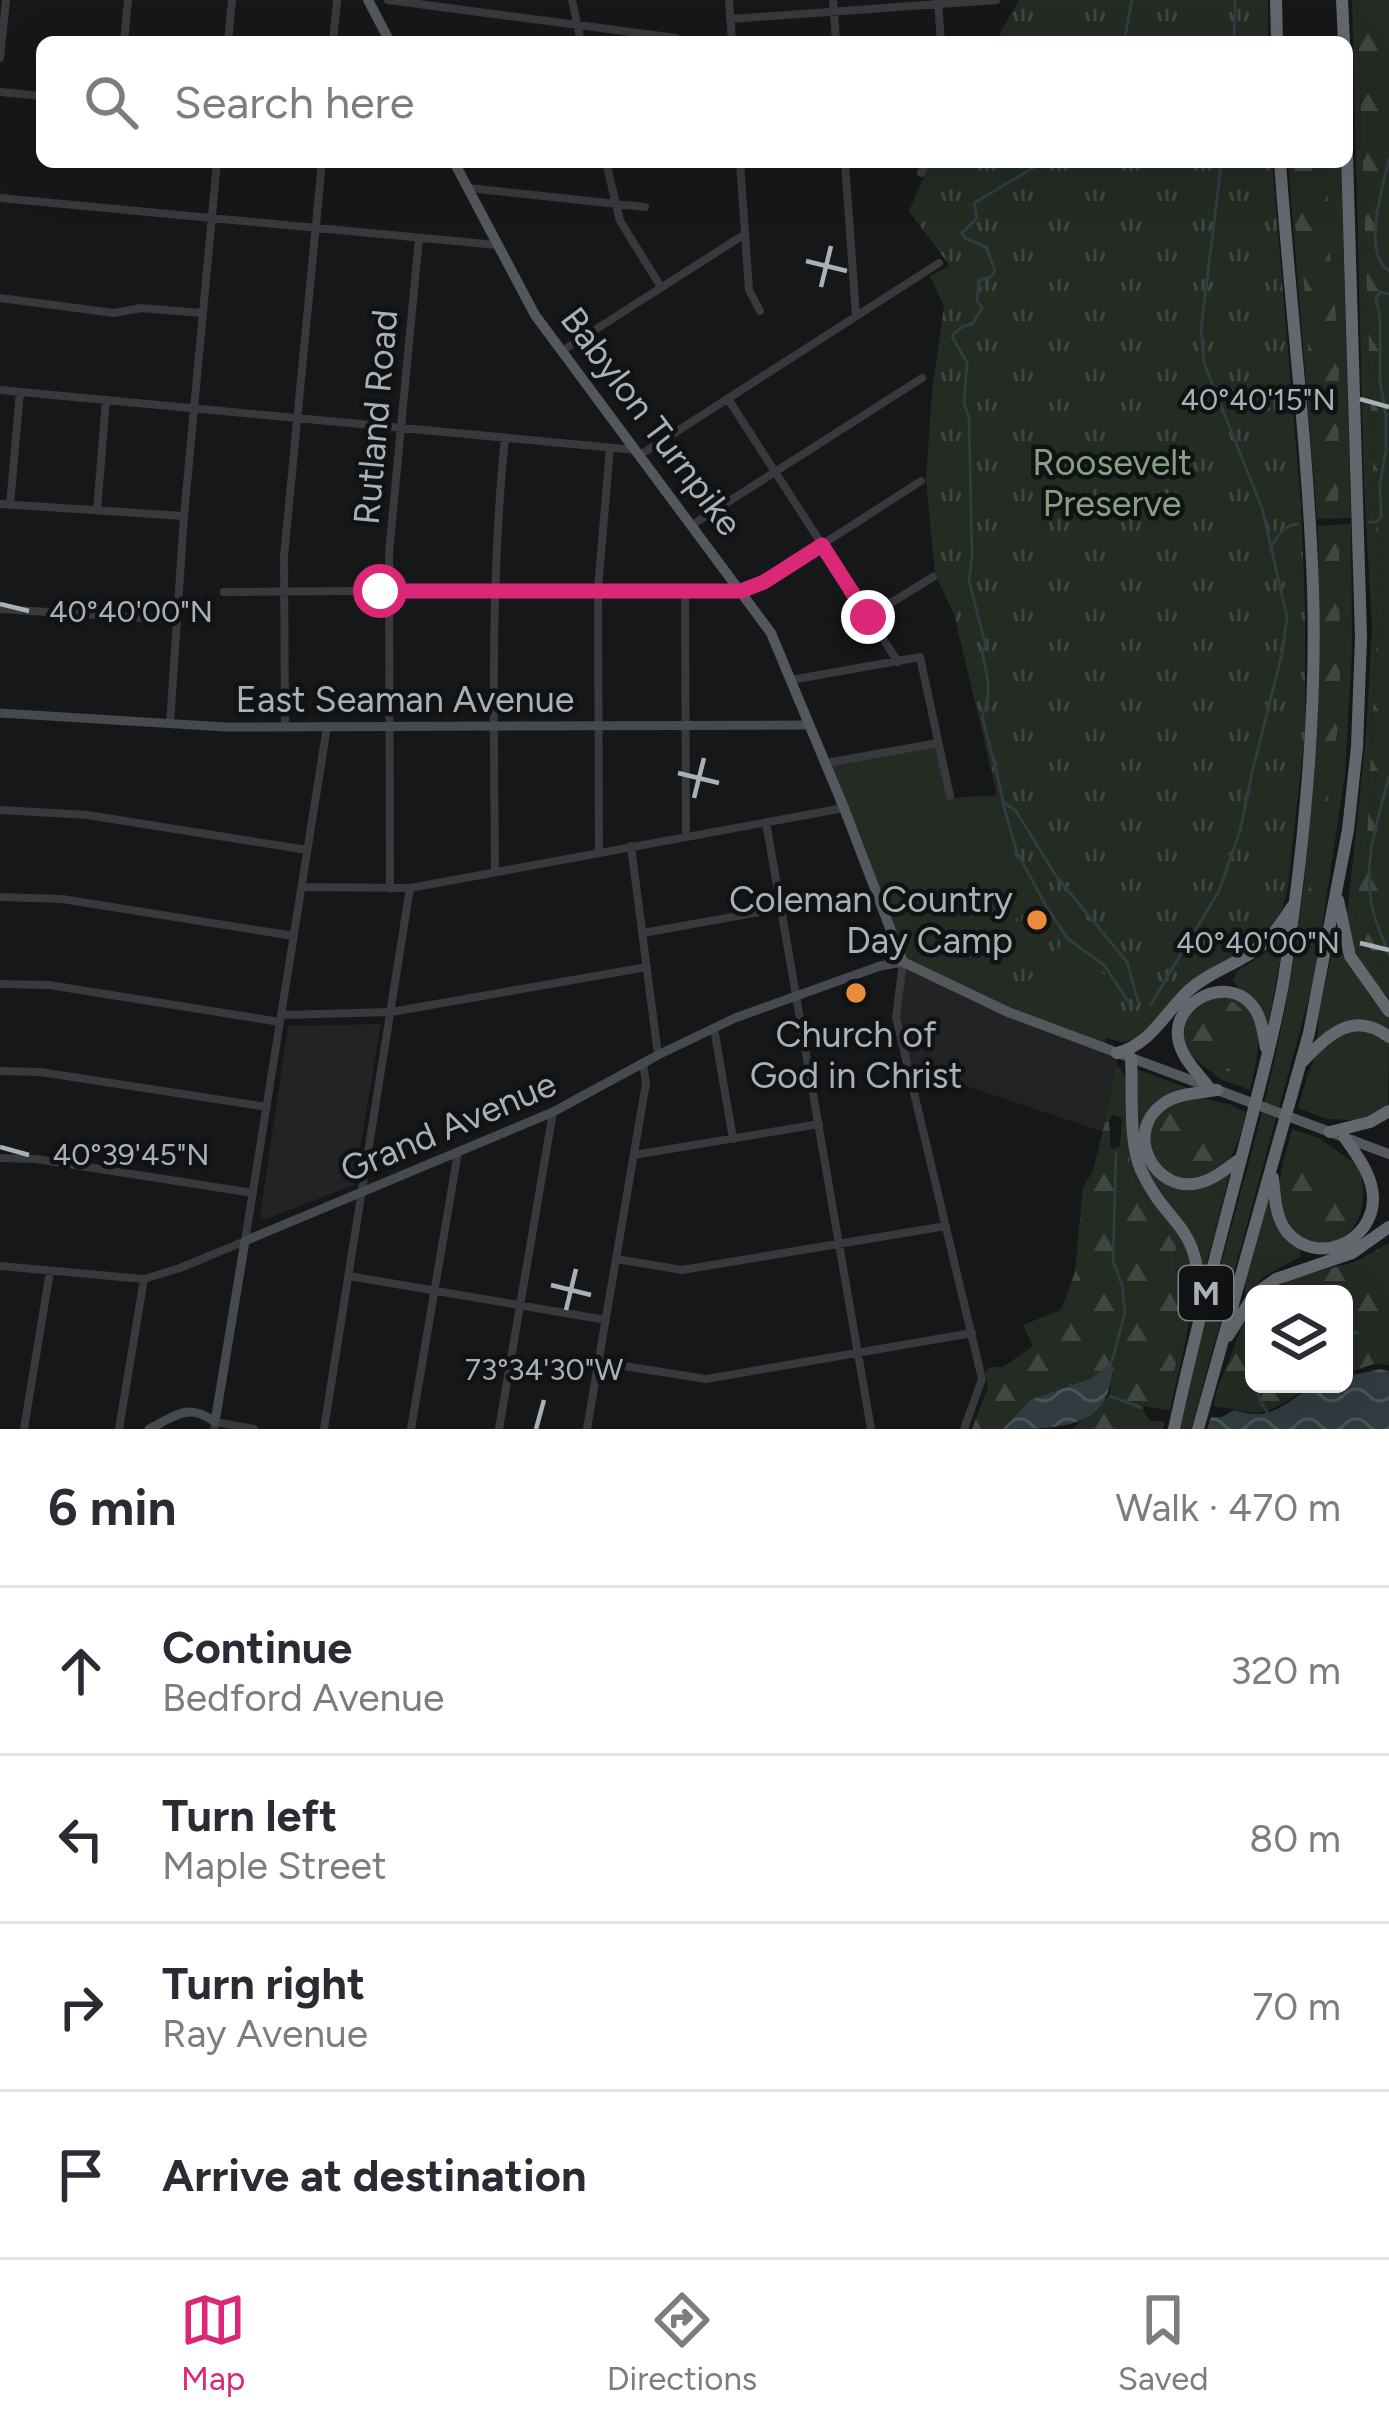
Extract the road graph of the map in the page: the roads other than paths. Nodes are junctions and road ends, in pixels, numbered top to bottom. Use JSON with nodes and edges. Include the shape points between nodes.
{"nodes":[{"id":1,"x":6,"y":0,"type":"edge"},
{"id":2,"x":128,"y":0,"type":"edge"},
{"id":3,"x":232,"y":0,"type":"edge"},
{"id":4,"x":338,"y":0,"type":"edge"},
{"id":5,"x":368,"y":0,"type":"edge"},
{"id":6,"x":388,"y":0,"type":"edge"},
{"id":7,"x":572,"y":0,"type":"edge"},
{"id":8,"x":729,"y":0,"type":"edge"},
{"id":9,"x":996,"y":0,"type":"edge"},
{"id":10,"x":1276,"y":0,"type":"edge"},
{"id":11,"x":1342,"y":0,"type":"edge"},
{"id":12,"x":938,"y":2,"type":"edge"},
{"id":13,"x":834,"y":6,"type":"edge"},
{"id":14,"x":730,"y":19,"type":"junction"},
{"id":15,"x":577,"y":25,"type":"junction"},
{"id":16,"x":125,"y":36,"type":"edge"},
{"id":17,"x":229,"y":36,"type":"edge"},
{"id":18,"x":334,"y":36,"type":"edge"},
{"id":19,"x":387,"y":36,"type":"edge"},
{"id":20,"x":580,"y":36,"type":"edge"},
{"id":21,"x":661,"y":36,"type":"edge"},
{"id":22,"x":731,"y":36,"type":"edge"},
{"id":23,"x":836,"y":36,"type":"edge"},
{"id":24,"x":941,"y":36,"type":"edge"},
{"id":25,"x":1277,"y":36,"type":"edge"},
{"id":26,"x":1344,"y":36,"type":"edge"},
{"id":27,"x":0,"y":58,"type":"edge"},
{"id":28,"x":0,"y":92,"type":"edge"},
{"id":29,"x":36,"y":95,"type":"edge"},
{"id":30,"x":216,"y":168,"type":"edge"},
{"id":31,"x":321,"y":168,"type":"edge"},
{"id":32,"x":457,"y":168,"type":"edge"},
{"id":33,"x":607,"y":168,"type":"edge"},
{"id":34,"x":740,"y":168,"type":"edge"},
{"id":35,"x":845,"y":168,"type":"edge"},
{"id":36,"x":923,"y":168,"type":"edge"},
{"id":37,"x":1280,"y":168,"type":"edge"},
{"id":38,"x":1347,"y":168,"type":"edge"},
{"id":39,"x":921,"y":172,"type":"dead end"},
{"id":40,"x":468,"y":188,"type":"junction"},
{"id":41,"x":0,"y":198,"type":"edge"},
{"id":42,"x":616,"y":205,"type":"junction"},
{"id":43,"x":645,"y":207,"type":"dead end"},
{"id":44,"x":212,"y":218,"type":"junction"},
{"id":45,"x":315,"y":228,"type":"junction"},
{"id":46,"x":745,"y":233,"type":"junction"},
{"id":47,"x":419,"y":238,"type":"junction"},
{"id":48,"x":497,"y":244,"type":"junction"},
{"id":49,"x":939,"y":263,"type":"dead end"},
{"id":50,"x":661,"y":287,"type":"junction"},
{"id":51,"x":0,"y":298,"type":"edge"},
{"id":52,"x":760,"y":311,"type":"dead end"},
{"id":53,"x":202,"y":313,"type":"junction"},
{"id":54,"x":856,"y":316,"type":"junction"},
{"id":55,"x":562,"y":351,"type":"junction"},
{"id":56,"x":922,"y":378,"type":"dead end"},
{"id":57,"x":0,"y":390,"type":"edge"},
{"id":58,"x":20,"y":392,"type":"junction"},
{"id":59,"x":728,"y":399,"type":"junction"},
{"id":60,"x":106,"y":400,"type":"junction"},
{"id":61,"x":194,"y":408,"type":"junction"},
{"id":62,"x":297,"y":418,"type":"junction"},
{"id":63,"x":401,"y":428,"type":"junction"},
{"id":64,"x":505,"y":438,"type":"junction"},
{"id":65,"x":610,"y":448,"type":"junction"},
{"id":66,"x":638,"y":453,"type":"junction"},
{"id":67,"x":775,"y":472,"type":"junction"},
{"id":68,"x":921,"y":481,"type":"dead end"},
{"id":69,"x":5,"y":505,"type":"edge"},
{"id":70,"x":97,"y":510,"type":"junction"},
{"id":71,"x":184,"y":516,"type":"junction"},
{"id":72,"x":692,"y":525,"type":"junction"},
{"id":73,"x":822,"y":545,"type":"junction"},
{"id":74,"x":933,"y":577,"type":"dead end"},
{"id":75,"x":598,"y":589,"type":"junction"},
{"id":76,"x":685,"y":590,"type":"junction"},
{"id":77,"x":285,"y":591,"type":"junction"},
{"id":78,"x":389,"y":591,"type":"junction"},
{"id":79,"x":494,"y":591,"type":"junction"},
{"id":80,"x":741,"y":591,"type":"junction"},
{"id":81,"x":224,"y":592,"type":"dead end"},
{"id":82,"x":0,"y":609,"type":"edge"},
{"id":83,"x":868,"y":617,"type":"junction"},
{"id":84,"x":177,"y":620,"type":"junction"},
{"id":85,"x":898,"y":662,"type":"junction"},
{"id":86,"x":791,"y":680,"type":"junction"},
{"id":87,"x":0,"y":713,"type":"edge"},
{"id":88,"x":170,"y":724,"type":"junction"},
{"id":89,"x":810,"y":725,"type":"junction"},
{"id":90,"x":494,"y":726,"type":"junction"},
{"id":91,"x":598,"y":726,"type":"junction"},
{"id":92,"x":686,"y":726,"type":"junction"},
{"id":93,"x":285,"y":727,"type":"junction"},
{"id":94,"x":327,"y":727,"type":"junction"},
{"id":95,"x":390,"y":727,"type":"junction"},
{"id":96,"x":938,"y":743,"type":"junction"},
{"id":97,"x":826,"y":763,"type":"junction"},
{"id":98,"x":950,"y":796,"type":"dead end"},
{"id":99,"x":844,"y":808,"type":"junction"},
{"id":100,"x":0,"y":810,"type":"edge"},
{"id":101,"x":766,"y":822,"type":"junction"},
{"id":102,"x":686,"y":837,"type":"junction"},
{"id":103,"x":632,"y":846,"type":"junction"},
{"id":104,"x":308,"y":850,"type":"junction"},
{"id":105,"x":599,"y":852,"type":"junction"},
{"id":106,"x":495,"y":871,"type":"junction"},
{"id":107,"x":302,"y":887,"type":"junction"},
{"id":108,"x":410,"y":888,"type":"junction"},
{"id":109,"x":390,"y":889,"type":"junction"},
{"id":110,"x":1337,"y":896,"type":"junction"},
{"id":111,"x":0,"y":897,"type":"edge"},
{"id":112,"x":1293,"y":906,"type":"junction"},
{"id":113,"x":782,"y":908,"type":"junction"},
{"id":114,"x":643,"y":933,"type":"junction"},
{"id":115,"x":294,"y":936,"type":"junction"},
{"id":116,"x":1238,"y":961,"type":"junction"},
{"id":117,"x":903,"y":962,"type":"junction"},
{"id":118,"x":647,"y":967,"type":"junction"},
{"id":119,"x":0,"y":984,"type":"edge"},
{"id":120,"x":1235,"y":993,"type":"junction"},
{"id":121,"x":797,"y":994,"type":"junction"},
{"id":122,"x":1389,"y":1011,"type":"edge"},
{"id":123,"x":391,"y":1012,"type":"junction"},
{"id":124,"x":281,"y":1018,"type":"junction"},
{"id":125,"x":714,"y":1028,"type":"junction"},
{"id":126,"x":1389,"y":1037,"type":"edge"},
{"id":127,"x":1267,"y":1054,"type":"junction"},
{"id":128,"x":658,"y":1055,"type":"junction"},
{"id":129,"x":1124,"y":1056,"type":"junction"},
{"id":130,"x":1302,"y":1063,"type":"junction"},
{"id":131,"x":643,"y":1064,"type":"junction"},
{"id":132,"x":0,"y":1071,"type":"edge"},
{"id":133,"x":1218,"y":1090,"type":"junction"},
{"id":134,"x":266,"y":1107,"type":"junction"},
{"id":135,"x":553,"y":1112,"type":"junction"},
{"id":136,"x":1389,"y":1112,"type":"edge"},
{"id":137,"x":819,"y":1124,"type":"junction"},
{"id":138,"x":1324,"y":1130,"type":"junction"},
{"id":139,"x":733,"y":1138,"type":"junction"},
{"id":140,"x":1346,"y":1138,"type":"junction"},
{"id":141,"x":458,"y":1152,"type":"junction"},
{"id":142,"x":1389,"y":1154,"type":"edge"},
{"id":143,"x":634,"y":1155,"type":"junction"},
{"id":144,"x":0,"y":1158,"type":"edge"},
{"id":145,"x":1241,"y":1159,"type":"junction"},
{"id":146,"x":1272,"y":1172,"type":"junction"},
{"id":147,"x":363,"y":1192,"type":"junction"},
{"id":148,"x":253,"y":1193,"type":"junction"},
{"id":149,"x":946,"y":1226,"type":"junction"},
{"id":150,"x":1389,"y":1227,"type":"edge"},
{"id":151,"x":245,"y":1241,"type":"junction"},
{"id":152,"x":839,"y":1244,"type":"junction"},
{"id":153,"x":1302,"y":1245,"type":"junction"},
{"id":154,"x":616,"y":1259,"type":"junction"},
{"id":155,"x":0,"y":1266,"type":"edge"},
{"id":156,"x":50,"y":1270,"type":"junction"},
{"id":157,"x":1290,"y":1274,"type":"junction"},
{"id":158,"x":349,"y":1276,"type":"junction"},
{"id":159,"x":144,"y":1279,"type":"junction"},
{"id":160,"x":1268,"y":1285,"type":"edge"},
{"id":161,"x":435,"y":1290,"type":"junction"},
{"id":162,"x":520,"y":1305,"type":"junction"},
{"id":163,"x":1245,"y":1310,"type":"edge"},
{"id":164,"x":606,"y":1320,"type":"junction"},
{"id":165,"x":1195,"y":1332,"type":"junction"},
{"id":166,"x":972,"y":1333,"type":"junction"},
{"id":167,"x":1221,"y":1347,"type":"junction"},
{"id":168,"x":858,"y":1354,"type":"junction"},
{"id":169,"x":599,"y":1362,"type":"junction"},
{"id":170,"x":219,"y":1396,"type":"junction"},
{"id":171,"x":187,"y":1411,"type":"junction"},
{"id":172,"x":214,"y":1425,"type":"edge"},
{"id":173,"x":24,"y":1429,"type":"edge"},
{"id":174,"x":119,"y":1429,"type":"edge"},
{"id":175,"x":149,"y":1429,"type":"edge"},
{"id":176,"x":254,"y":1429,"type":"edge"},
{"id":177,"x":324,"y":1429,"type":"edge"},
{"id":178,"x":411,"y":1429,"type":"edge"},
{"id":179,"x":500,"y":1429,"type":"edge"},
{"id":180,"x":587,"y":1429,"type":"edge"},
{"id":181,"x":871,"y":1429,"type":"edge"},
{"id":182,"x":964,"y":1429,"type":"edge"},
{"id":183,"x":1174,"y":1429,"type":"edge"},
{"id":184,"x":1198,"y":1429,"type":"edge"}],
"edges":[{"from":1,"to":27,"type":"street"},
{"from":2,"to":16,"type":"street"},
{"from":3,"to":17,"type":"street"},
{"from":4,"to":18,"type":"street"},
{"from":5,"to":19,"type":"main road"},
{"from":6,"to":15,"type":"street"},
{"from":7,"to":15,"type":"street"},
{"from":8,"to":14,"type":"street"},
{"from":9,"to":12,"type":"street"},
{"from":10,"to":25,"type":"highway"},
{"from":11,"to":26,"type":"highway"},
{"from":12,"to":13,"type":"street"},
{"from":12,"to":24,"type":"street"},
{"from":13,"to":14,"type":"street"},
{"from":13,"to":23,"type":"street"},
{"from":14,"to":22,"type":"street"},
{"from":15,"to":20,"type":"street"},
{"from":15,"to":21,"type":"street"},
{"from":28,"to":29,"type":"street"},
{"from":30,"to":44,"type":"street"},
{"from":31,"to":45,"type":"street"},
{"from":32,"to":40,"type":"main road","name":"Babylon Turnpike"},
{"from":33,"to":42,"type":"street"},
{"from":34,"to":46,"type":"street"},
{"from":35,"to":54,"type":"street"},
{"from":36,"to":39,"type":"street"},
{"from":37,"to":112,"type":"highway","number":"M","via":[[1313,590],[1311,727]]},
{"from":38,"to":110,"type":"highway","number":"M","via":[[1361,669]]},
{"from":40,"to":42,"type":"street"},
{"from":40,"to":48,"type":"main road","name":"Babylon Turnpike"},
{"from":41,"to":44,"type":"street"},
{"from":42,"to":43,"type":"street"},
{"from":42,"to":50,"type":"street"},
{"from":44,"to":45,"type":"street"},
{"from":44,"to":53,"type":"street"},
{"from":45,"to":47,"type":"street"},
{"from":45,"to":62,"type":"street"},
{"from":46,"to":50,"type":"street"},
{"from":46,"to":52,"type":"street","via":[[749,290]]},
{"from":47,"to":48,"type":"street"},
{"from":47,"to":63,"type":"street","name":"Rutland Road"},
{"from":48,"to":55,"type":"main road","name":"Babylon Turnpike"},
{"from":49,"to":54,"type":"street"},
{"from":50,"to":55,"type":"street"},
{"from":51,"to":53,"type":"street","via":[[114,313]]},
{"from":53,"to":61,"type":"street"},
{"from":54,"to":59,"type":"street"},
{"from":55,"to":66,"type":"main road","name":"Babylon Turnpike"},
{"from":56,"to":67,"type":"street"},
{"from":57,"to":58,"type":"street"},
{"from":58,"to":60,"type":"street"},
{"from":58,"to":69,"type":"street"},
{"from":59,"to":66,"type":"street"},
{"from":59,"to":67,"type":"street"},
{"from":60,"to":61,"type":"street"},
{"from":60,"to":70,"type":"street"},
{"from":61,"to":62,"type":"street"},
{"from":61,"to":71,"type":"street"},
{"from":62,"to":63,"type":"street"},
{"from":62,"to":77,"type":"street"},
{"from":63,"to":64,"type":"street"},
{"from":63,"to":78,"type":"street","name":"Rutland Road"},
{"from":64,"to":65,"type":"street"},
{"from":64,"to":79,"type":"street"},
{"from":65,"to":66,"type":"street"},
{"from":65,"to":75,"type":"street"},
{"from":66,"to":72,"type":"main road","name":"Babylon Turnpike"},
{"from":67,"to":72,"type":"street"},
{"from":67,"to":73,"type":"street"},
{"from":68,"to":73,"type":"street"},
{"from":69,"to":70,"type":"street"},
{"from":70,"to":71,"type":"street"},
{"from":71,"to":84,"type":"street"},
{"from":72,"to":80,"type":"main road","name":"Babylon Turnpike"},
{"from":73,"to":80,"type":"street"},
{"from":73,"to":83,"type":"street"},
{"from":74,"to":83,"type":"street"},
{"from":75,"to":76,"type":"street"},
{"from":75,"to":79,"type":"street"},
{"from":75,"to":91,"type":"street"},
{"from":76,"to":80,"type":"street"},
{"from":76,"to":92,"type":"street"},
{"from":77,"to":78,"type":"street"},
{"from":77,"to":81,"type":"street"},
{"from":77,"to":93,"type":"street"},
{"from":78,"to":79,"type":"street"},
{"from":78,"to":95,"type":"street","name":"Rutland Road"},
{"from":79,"to":90,"type":"street"},
{"from":80,"to":86,"type":"main road","name":"Babylon Turnpike"},
{"from":82,"to":84,"type":"street"},
{"from":83,"to":85,"type":"street"},
{"from":84,"to":88,"type":"street"},
{"from":85,"to":86,"type":"street"},
{"from":85,"to":96,"type":"street","via":[[920,657]]},
{"from":86,"to":89,"type":"main road","name":"Babylon Turnpike"},
{"from":87,"to":88,"type":"street","name":"East Seaman Avenue"},
{"from":88,"to":93,"type":"street","name":"East Seaman Avenue"},
{"from":89,"to":92,"type":"street","name":"East Seaman Avenue"},
{"from":89,"to":97,"type":"main road","name":"Babylon Turnpike"},
{"from":90,"to":91,"type":"street","name":"East Seaman Avenue"},
{"from":90,"to":95,"type":"street","name":"East Seaman Avenue"},
{"from":90,"to":106,"type":"street"},
{"from":91,"to":92,"type":"street","name":"East Seaman Avenue"},
{"from":91,"to":105,"type":"street"},
{"from":92,"to":102,"type":"street"},
{"from":93,"to":94,"type":"street","name":"East Seaman Avenue"},
{"from":94,"to":95,"type":"street","name":"East Seaman Avenue"},
{"from":94,"to":104,"type":"street"},
{"from":95,"to":109,"type":"street","name":"Rutland Road"},
{"from":96,"to":97,"type":"street"},
{"from":96,"to":98,"type":"street"},
{"from":97,"to":99,"type":"main road","name":"Babylon Turnpike"},
{"from":99,"to":101,"type":"street"},
{"from":99,"to":117,"type":"main road","name":"Babylon Turnpike"},
{"from":100,"to":104,"type":"street","via":[[87,814]]},
{"from":101,"to":102,"type":"street"},
{"from":101,"to":113,"type":"street"},
{"from":102,"to":103,"type":"street"},
{"from":103,"to":105,"type":"street"},
{"from":103,"to":114,"type":"street"},
{"from":104,"to":107,"type":"street"},
{"from":105,"to":106,"type":"street"},
{"from":106,"to":108,"type":"street"},
{"from":107,"to":109,"type":"street"},
{"from":107,"to":115,"type":"street"},
{"from":108,"to":109,"type":"street"},
{"from":108,"to":123,"type":"street"},
{"from":110,"to":122,"type":"highway","via":[[1350,956]]},
{"from":110,"to":130,"type":"highway","number":"M"},
{"from":111,"to":115,"type":"street","via":[[62,899]]},
{"from":112,"to":116,"type":"highway","via":[[1267,942]]},
{"from":112,"to":127,"type":"highway","number":"M"},
{"from":113,"to":114,"type":"street"},
{"from":113,"to":121,"type":"street"},
{"from":114,"to":118,"type":"street"},
{"from":115,"to":124,"type":"street"},
{"from":116,"to":120,"type":"highway","via":[[1229,979]]},
{"from":116,"to":129,"type":"highway","via":[[1186,993]]},
{"from":117,"to":121,"type":"street","name":"Grand Avenue"},
{"from":117,"to":129,"type":"main road"},
{"from":117,"to":149,"type":"street","via":[[896,1017]]},
{"from":118,"to":123,"type":"street"},
{"from":118,"to":128,"type":"street"},
{"from":119,"to":124,"type":"street"},
{"from":120,"to":127,"type":"highway","via":[[1260,1018]]},
{"from":120,"to":133,"type":"highway","via":[[1197,998],[1178,1036]]},
{"from":121,"to":125,"type":"street","name":"Grand Avenue"},
{"from":121,"to":137,"type":"street"},
{"from":123,"to":124,"type":"street"},
{"from":123,"to":147,"type":"street"},
{"from":124,"to":134,"type":"street"},
{"from":125,"to":128,"type":"street","name":"Grand Avenue"},
{"from":125,"to":139,"type":"street"},
{"from":126,"to":130,"type":"highway","via":[[1344,1027]]},
{"from":127,"to":145,"type":"highway","number":"M"},
{"from":128,"to":131,"type":"street","name":"Grand Avenue"},
{"from":129,"to":133,"type":"main road"},
{"from":129,"to":165,"type":"highway","via":[[1136,1158],[1197,1261]]},
{"from":130,"to":146,"type":"highway","number":"M"},
{"from":131,"to":135,"type":"street","name":"Grand Avenue"},
{"from":131,"to":143,"type":"street"},
{"from":132,"to":134,"type":"street"},
{"from":133,"to":138,"type":"main road"},
{"from":133,"to":145,"type":"highway","via":[[1174,1098],[1154,1111],[1144,1139],[1148,1158],[1164,1177],[1187,1184]]},
{"from":134,"to":148,"type":"street"},
{"from":135,"to":141,"type":"street","name":"Grand Avenue"},
{"from":135,"to":162,"type":"street"},
{"from":136,"to":138,"type":"highway"},
{"from":137,"to":139,"type":"street"},
{"from":137,"to":152,"type":"street"},
{"from":138,"to":140,"type":"main road"},
{"from":139,"to":143,"type":"street"},
{"from":140,"to":142,"type":"main road"},
{"from":140,"to":153,"type":"highway","via":[[1370,1182],[1370,1218],[1343,1245]]},
{"from":141,"to":147,"type":"street","name":"Grand Avenue"},
{"from":141,"to":161,"type":"street"},
{"from":143,"to":154,"type":"street"},
{"from":144,"to":148,"type":"street"},
{"from":145,"to":165,"type":"highway","number":"M"},
{"from":146,"to":153,"type":"highway","via":[[1280,1221]]},
{"from":146,"to":167,"type":"highway","number":"M"},
{"from":147,"to":151,"type":"street","name":"Grand Avenue"},
{"from":147,"to":158,"type":"street"},
{"from":148,"to":151,"type":"street"},
{"from":149,"to":152,"type":"street"},
{"from":149,"to":166,"type":"street"},
{"from":150,"to":157,"type":"highway","via":[[1352,1253]]},
{"from":151,"to":159,"type":"street","name":"Grand Avenue"},
{"from":151,"to":170,"type":"street"},
{"from":152,"to":154,"type":"street","via":[[682,1270]]},
{"from":152,"to":168,"type":"street"},
{"from":153,"to":157,"type":"highway","via":[[1304,1257]]},
{"from":154,"to":164,"type":"street"},
{"from":155,"to":156,"type":"street","name":"Grand Avenue"},
{"from":156,"to":159,"type":"street","name":"Grand Avenue"},
{"from":156,"to":173,"type":"street"},
{"from":157,"to":160,"type":"highway"},
{"from":158,"to":161,"type":"street"},
{"from":158,"to":177,"type":"street"},
{"from":159,"to":174,"type":"street"},
{"from":161,"to":162,"type":"street"},
{"from":161,"to":178,"type":"street"},
{"from":162,"to":164,"type":"street"},
{"from":162,"to":179,"type":"street"},
{"from":163,"to":167,"type":"highway"},
{"from":164,"to":169,"type":"street"},
{"from":165,"to":183,"type":"highway","number":"M"},
{"from":166,"to":168,"type":"street"},
{"from":166,"to":182,"type":"street","via":[[982,1379]]},
{"from":167,"to":184,"type":"highway","number":"M"},
{"from":168,"to":169,"type":"street","via":[[706,1379]]},
{"from":168,"to":181,"type":"street"},
{"from":169,"to":180,"type":"street"},
{"from":170,"to":171,"type":"street"},
{"from":170,"to":172,"type":"street"},
{"from":171,"to":172,"type":"street"},
{"from":171,"to":175,"type":"street"},
{"from":172,"to":176,"type":"street"}]}
